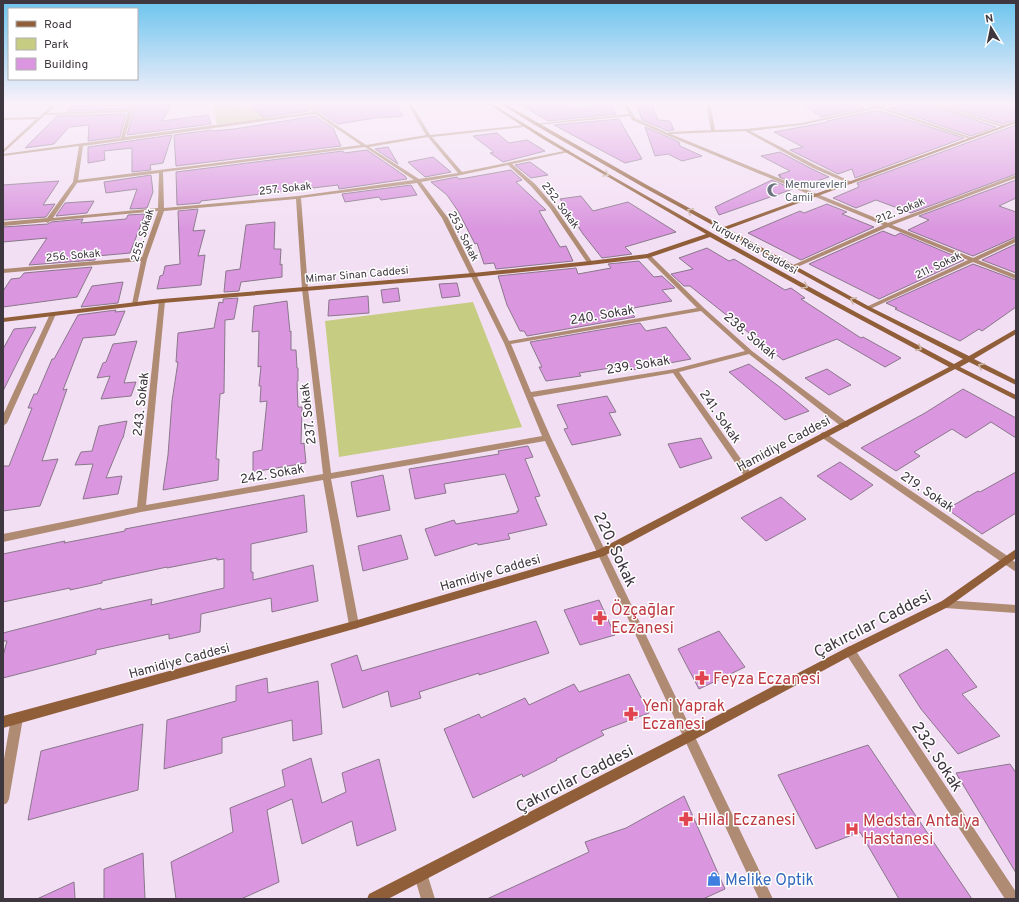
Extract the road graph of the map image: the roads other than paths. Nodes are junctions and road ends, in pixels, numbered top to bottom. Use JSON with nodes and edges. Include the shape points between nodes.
{"nodes":[{"id":1,"x":11,"y":145,"type":"edge"},
{"id":2,"x":80,"y":145,"type":"joint"},
{"id":3,"x":371,"y":145,"type":"edge"},
{"id":4,"x":437,"y":145,"type":"edge"},
{"id":5,"x":557,"y":145,"type":"edge"},
{"id":6,"x":573,"y":145,"type":"edge"},
{"id":7,"x":693,"y":145,"type":"edge"},
{"id":8,"x":774,"y":145,"type":"edge"},
{"id":9,"x":952,"y":145,"type":"edge"},
{"id":10,"x":365,"y":146,"type":"junction"},
{"id":11,"x":567,"y":151,"type":"junction"},
{"id":12,"x":3,"y":154,"type":"edge"},
{"id":13,"x":509,"y":164,"type":"junction"},
{"id":14,"x":161,"y":171,"type":"junction"},
{"id":15,"x":461,"y":174,"type":"junction"},
{"id":16,"x":1016,"y":176,"type":"edge"},
{"id":17,"x":418,"y":181,"type":"junction"},
{"id":18,"x":75,"y":182,"type":"junction"},
{"id":19,"x":850,"y":183,"type":"junction"},
{"id":20,"x":815,"y":196,"type":"junction"},
{"id":21,"x":298,"y":197,"type":"junction"},
{"id":22,"x":161,"y":211,"type":"junction"},
{"id":23,"x":48,"y":221,"type":"junction"},
{"id":24,"x":3,"y":224,"type":"edge"},
{"id":25,"x":888,"y":225,"type":"junction"},
{"id":26,"x":724,"y":230,"type":"junction"},
{"id":27,"x":710,"y":235,"type":"junction"},
{"id":28,"x":1016,"y":240,"type":"edge"},
{"id":29,"x":648,"y":256,"type":"junction"},
{"id":30,"x":144,"y":259,"type":"junction"},
{"id":31,"x":973,"y":260,"type":"junction"},
{"id":32,"x":590,"y":264,"type":"junction"},
{"id":33,"x":793,"y":267,"type":"junction"},
{"id":34,"x":3,"y":271,"type":"edge"},
{"id":35,"x":473,"y":275,"type":"junction"},
{"id":36,"x":1016,"y":277,"type":"edge"},
{"id":37,"x":305,"y":289,"type":"junction"},
{"id":38,"x":162,"y":301,"type":"junction"},
{"id":39,"x":135,"y":304,"type":"junction"},
{"id":40,"x":868,"y":308,"type":"junction"},
{"id":41,"x":702,"y":309,"type":"junction"},
{"id":42,"x":53,"y":314,"type":"junction"},
{"id":43,"x":3,"y":320,"type":"edge"},
{"id":44,"x":1016,"y":331,"type":"edge"},
{"id":45,"x":507,"y":343,"type":"junction"},
{"id":46,"x":750,"y":352,"type":"junction"},
{"id":47,"x":967,"y":360,"type":"junction"},
{"id":48,"x":953,"y":366,"type":"junction"},
{"id":49,"x":675,"y":371,"type":"junction"},
{"id":50,"x":1016,"y":383,"type":"edge"},
{"id":51,"x":529,"y":395,"type":"junction"},
{"id":52,"x":1016,"y":398,"type":"edge"},
{"id":53,"x":3,"y":423,"type":"edge"},
{"id":54,"x":844,"y":425,"type":"junction"},
{"id":55,"x":824,"y":436,"type":"junction"},
{"id":56,"x":547,"y":438,"type":"junction"},
{"id":57,"x":748,"y":475,"type":"junction"},
{"id":58,"x":327,"y":477,"type":"junction"},
{"id":59,"x":141,"y":509,"type":"junction"},
{"id":60,"x":3,"y":538,"type":"edge"},
{"id":61,"x":601,"y":553,"type":"junction"},
{"id":62,"x":1016,"y":554,"type":"edge"},
{"id":63,"x":1006,"y":560,"type":"junction"},
{"id":64,"x":1016,"y":568,"type":"edge"},
{"id":65,"x":945,"y":604,"type":"junction"},
{"id":66,"x":1016,"y":609,"type":"edge"},
{"id":67,"x":354,"y":625,"type":"junction"},
{"id":68,"x":850,"y":651,"type":"junction"},
{"id":69,"x":17,"y":718,"type":"junction"},
{"id":70,"x":3,"y":722,"type":"edge"},
{"id":71,"x":688,"y":737,"type":"junction"},
{"id":72,"x":3,"y":799,"type":"edge"},
{"id":73,"x":421,"y":875,"type":"junction"},
{"id":74,"x":374,"y":899,"type":"edge"},
{"id":75,"x":428,"y":899,"type":"edge"},
{"id":76,"x":766,"y":899,"type":"edge"},
{"id":77,"x":1013,"y":899,"type":"edge"}],
"edges":[{"from":1,"to":12,"type":"street"},
{"from":2,"to":12,"type":"street"},
{"from":2,"to":18,"type":"street"},
{"from":3,"to":10,"type":"street"},
{"from":4,"to":15,"type":"street"},
{"from":5,"to":11,"type":"main road","name":"Turgut Reis Caddesi"},
{"from":26,"to":6,"type":"main road","name":"Turgut Reis Caddesi","one_way":true},
{"from":7,"to":20,"type":"street"},
{"from":8,"to":19,"type":"street"},
{"from":9,"to":19,"type":"main road"},
{"from":10,"to":14,"type":"street"},
{"from":10,"to":17,"type":"street","name":"253. Sokak"},
{"from":11,"to":13,"type":"street","name":"257. Sokak"},
{"from":11,"to":27,"type":"main road","name":"Turgut Reis Caddesi","one_way":true},
{"from":13,"to":15,"type":"street","name":"257. Sokak"},
{"from":13,"to":32,"type":"street","name":"252. Sokak","via":[[533,185],[552,207]]},
{"from":14,"to":18,"type":"street"},
{"from":14,"to":22,"type":"street","name":"255. Sokak"},
{"from":15,"to":17,"type":"street","name":"257. Sokak"},
{"from":16,"to":25,"type":"street","name":"212. Sokak"},
{"from":17,"to":21,"type":"street","name":"257. Sokak"},
{"from":17,"to":35,"type":"street","name":"253. Sokak","via":[[445,218]]},
{"from":18,"to":23,"type":"street"},
{"from":19,"to":20,"type":"main road"},
{"from":20,"to":25,"type":"street"},
{"from":20,"to":26,"type":"main road"},
{"from":21,"to":22,"type":"street","name":"257. Sokak"},
{"from":21,"to":37,"type":"street","name":"237. Sokak"},
{"from":22,"to":23,"type":"street","name":"257. Sokak"},
{"from":22,"to":30,"type":"street","name":"255. Sokak"},
{"from":23,"to":24,"type":"street","name":"257. Sokak"},
{"from":25,"to":31,"type":"street"},
{"from":25,"to":33,"type":"street","name":"212. Sokak"},
{"from":26,"to":33,"type":"main road","name":"Turgut Reis Caddesi"},
{"from":27,"to":29,"type":"main road","name":"Mimar Sinan Caddesi"},
{"from":27,"to":48,"type":"main road","name":"Turgut Reis Caddesi","one_way":true},
{"from":28,"to":31,"type":"street","name":"211. Sokak"},
{"from":29,"to":32,"type":"main road","name":"Mimar Sinan Caddesi"},
{"from":29,"to":41,"type":"street","name":"238. Sokak"},
{"from":30,"to":34,"type":"street","name":"256. Sokak"},
{"from":30,"to":39,"type":"street","name":"255. Sokak"},
{"from":31,"to":36,"type":"street"},
{"from":31,"to":40,"type":"street","name":"211. Sokak"},
{"from":32,"to":35,"type":"main road","name":"Mimar Sinan Caddesi"},
{"from":40,"to":33,"type":"main road","name":"Turgut Reis Caddesi","one_way":true},
{"from":35,"to":37,"type":"main road","name":"Mimar Sinan Caddesi"},
{"from":35,"to":45,"type":"street","name":"220. Sokak"},
{"from":37,"to":38,"type":"main road","name":"Mimar Sinan Caddesi"},
{"from":37,"to":58,"type":"street","name":"237. Sokak"},
{"from":38,"to":39,"type":"main road","name":"Mimar Sinan Caddesi"},
{"from":38,"to":59,"type":"street","name":"243. Sokak"},
{"from":39,"to":42,"type":"main road","name":"Mimar Sinan Caddesi"},
{"from":40,"to":47,"type":"main road","name":"Turgut Reis Caddesi"},
{"from":41,"to":45,"type":"street","name":"240. Sokak"},
{"from":41,"to":46,"type":"street","name":"238. Sokak"},
{"from":42,"to":43,"type":"main road","name":"Mimar Sinan Caddesi"},
{"from":42,"to":53,"type":"street"},
{"from":44,"to":47,"type":"main road","name":"Hamidiye Caddesi"},
{"from":45,"to":51,"type":"street","name":"220. Sokak"},
{"from":46,"to":49,"type":"street","name":"239. Sokak"},
{"from":46,"to":54,"type":"street","name":"238. Sokak"},
{"from":47,"to":48,"type":"main road","name":"Hamidiye Caddesi"},
{"from":50,"to":47,"type":"main road","name":"Turgut Reis Caddesi","one_way":true},
{"from":48,"to":52,"type":"main road","name":"Turgut Reis Caddesi"},
{"from":48,"to":54,"type":"main road","name":"Hamidiye Caddesi"},
{"from":49,"to":51,"type":"street","name":"239. Sokak"},
{"from":49,"to":57,"type":"street","name":"241. Sokak"},
{"from":51,"to":56,"type":"street","name":"220. Sokak"},
{"from":54,"to":55,"type":"main road","name":"Hamidiye Caddesi"},
{"from":55,"to":57,"type":"main road","name":"Hamidiye Caddesi"},
{"from":55,"to":63,"type":"street","name":"219. Sokak"},
{"from":56,"to":58,"type":"street","name":"242. Sokak"},
{"from":56,"to":61,"type":"street","name":"220. Sokak"},
{"from":57,"to":61,"type":"main road","name":"Hamidiye Caddesi"},
{"from":58,"to":59,"type":"street","name":"242. Sokak"},
{"from":58,"to":67,"type":"street","name":"237. Sokak"},
{"from":59,"to":60,"type":"street","name":"242. Sokak"},
{"from":61,"to":67,"type":"main road","name":"Hamidiye Caddesi"},
{"from":61,"to":71,"type":"street","name":"220. Sokak"},
{"from":62,"to":63,"type":"main road","name":"Çakırcılar Caddesi"},
{"from":63,"to":64,"type":"street","name":"219. Sokak"},
{"from":63,"to":65,"type":"main road","name":"Çakırcılar Caddesi"},
{"from":65,"to":66,"type":"street"},
{"from":65,"to":68,"type":"main road","name":"Çakırcılar Caddesi"},
{"from":67,"to":69,"type":"main road","name":"Hamidiye Caddesi"},
{"from":68,"to":71,"type":"main road","name":"Çakırcılar Caddesi"},
{"from":68,"to":77,"type":"street","name":"232. Sokak"},
{"from":69,"to":70,"type":"main road","name":"Hamidiye Caddesi"},
{"from":69,"to":72,"type":"street"},
{"from":71,"to":73,"type":"main road","name":"Çakırcılar Caddesi"},
{"from":71,"to":76,"type":"street","name":"220. Sokak"},
{"from":73,"to":74,"type":"main road","name":"Çakırcılar Caddesi"},
{"from":73,"to":75,"type":"street"}]}
